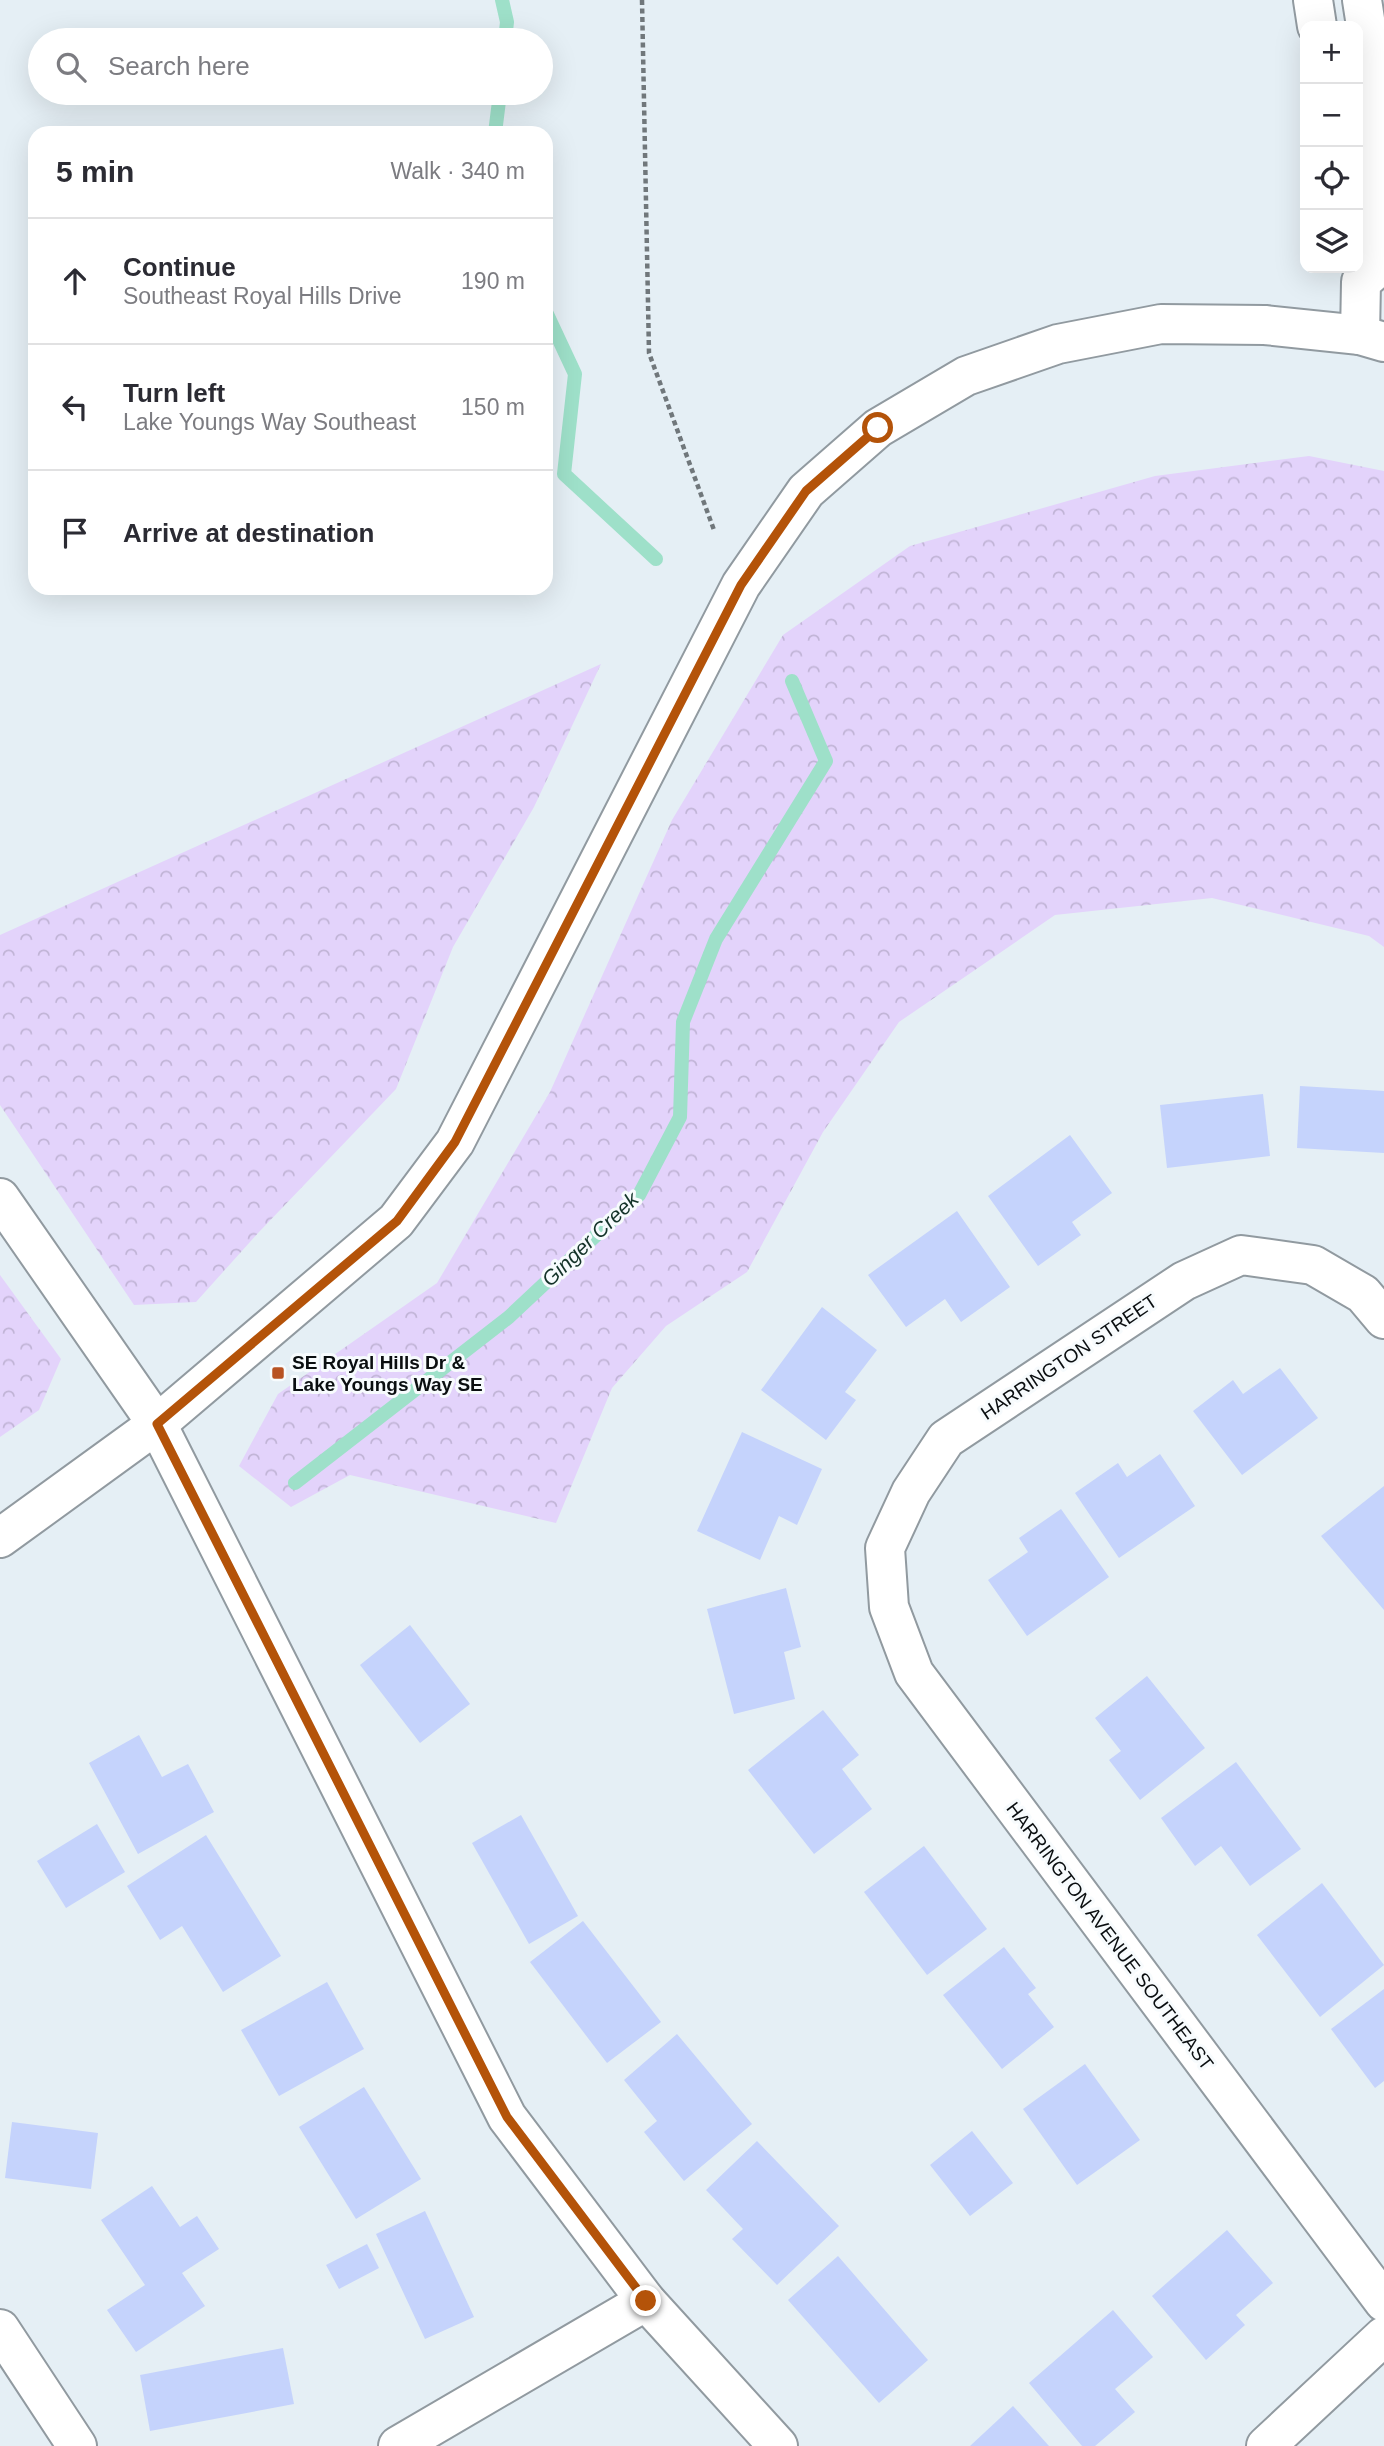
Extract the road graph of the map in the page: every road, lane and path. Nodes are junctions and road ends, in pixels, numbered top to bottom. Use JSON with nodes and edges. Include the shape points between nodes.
{"nodes":[{"id":1,"x":642,"y":0,"type":"edge"},
{"id":2,"x":1313,"y":0,"type":"edge"},
{"id":3,"x":1362,"y":0,"type":"edge"},
{"id":4,"x":1316,"y":21,"type":"edge"},
{"id":5,"x":1351,"y":275,"type":"edge"},
{"id":6,"x":1372,"y":338,"type":"edge"},
{"id":7,"x":714,"y":530,"type":"dead end"},
{"id":8,"x":0,"y":1198,"type":"edge"},
{"id":9,"x":1384,"y":1320,"type":"edge"},
{"id":10,"x":157,"y":1424,"type":"junction"},
{"id":11,"x":0,"y":1538,"type":"edge"},
{"id":12,"x":885,"y":1548,"type":"joint"},
{"id":13,"x":646,"y":2301,"type":"junction"},
{"id":14,"x":1384,"y":2302,"type":"edge"},
{"id":15,"x":0,"y":2329,"type":"edge"},
{"id":16,"x":1384,"y":2336,"type":"edge"},
{"id":17,"x":77,"y":2446,"type":"edge"},
{"id":18,"x":398,"y":2446,"type":"edge"},
{"id":19,"x":778,"y":2446,"type":"edge"},
{"id":20,"x":1266,"y":2446,"type":"edge"}],
"edges":[{"from":1,"to":7,"type":"path","via":[[649,353]]},
{"from":2,"to":4,"type":"street"},
{"from":3,"to":5,"type":"street","via":[[1381,121],[1382,264]]},
{"from":5,"to":6,"type":"street"},
{"from":6,"to":10,"type":"street","via":[[1265,325],[1161,324],[1058,344],[966,376],[878,428],[806,491],[741,585],[455,1142],[397,1221]]},
{"from":8,"to":10,"type":"street"},
{"from":9,"to":12,"type":"street","name":"HARRINGTON STREET","via":[[1363,1294],[1313,1265],[1241,1255],[1184,1281],[946,1439],[911,1492]]},
{"from":10,"to":11,"type":"street"},
{"from":10,"to":13,"type":"street","via":[[507,2117]]},
{"from":12,"to":14,"type":"street","name":"HARRINGTON AVENUE SOUTHEAST","via":[[889,1607],[914,1673]]},
{"from":13,"to":18,"type":"street"},
{"from":13,"to":19,"type":"street"},
{"from":15,"to":17,"type":"street"},
{"from":16,"to":20,"type":"street"}]}
